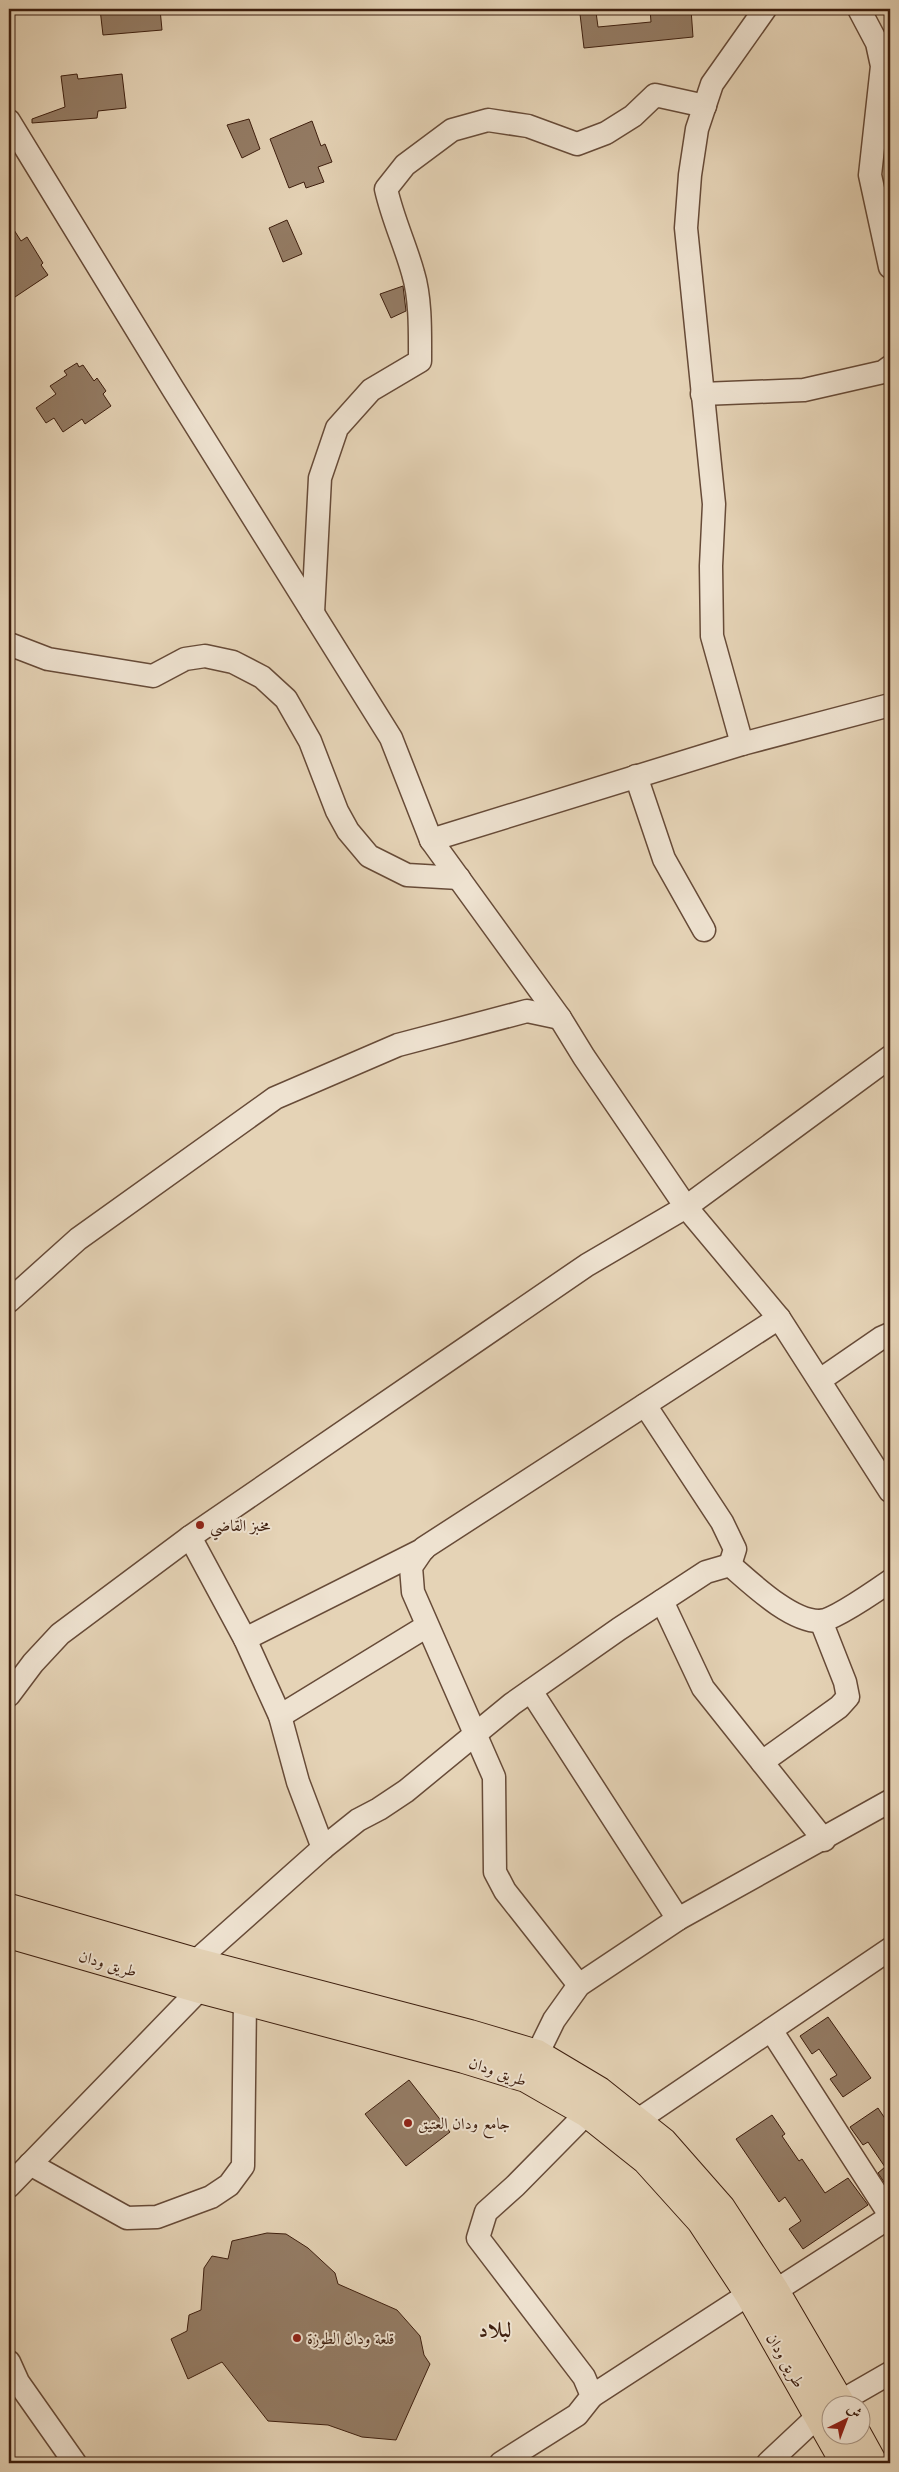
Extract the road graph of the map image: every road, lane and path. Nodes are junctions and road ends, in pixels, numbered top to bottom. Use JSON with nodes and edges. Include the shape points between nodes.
{"nodes":[{"id":1,"x":766,"y":9,"type":"edge"},
{"id":2,"x":859,"y":9,"type":"edge"},
{"id":3,"x":705,"y":106,"type":"junction"},
{"id":4,"x":9,"y":121,"type":"edge"},
{"id":5,"x":890,"y":267,"type":"edge"},
{"id":6,"x":890,"y":368,"type":"edge"},
{"id":7,"x":702,"y":394,"type":"junction"},
{"id":8,"x":313,"y":613,"type":"junction"},
{"id":9,"x":9,"y":644,"type":"edge"},
{"id":10,"x":890,"y":705,"type":"edge"},
{"id":11,"x":742,"y":744,"type":"junction"},
{"id":12,"x":636,"y":776,"type":"junction"},
{"id":13,"x":431,"y":840,"type":"junction"},
{"id":14,"x":459,"y":878,"type":"junction"},
{"id":15,"x":704,"y":930,"type":"dead end"},
{"id":16,"x":560,"y":1018,"type":"junction"},
{"id":17,"x":890,"y":1058,"type":"edge"},
{"id":18,"x":686,"y":1207,"type":"junction"},
{"id":19,"x":9,"y":1301,"type":"edge"},
{"id":20,"x":779,"y":1318,"type":"junction"},
{"id":21,"x":890,"y":1334,"type":"edge"},
{"id":22,"x":820,"y":1380,"type":"junction"},
{"id":23,"x":645,"y":1405,"type":"junction"},
{"id":24,"x":890,"y":1491,"type":"edge"},
{"id":25,"x":190,"y":1537,"type":"junction"},
{"id":26,"x":424,"y":1548,"type":"junction"},
{"id":27,"x":730,"y":1565,"type":"junction"},
{"id":28,"x":890,"y":1581,"type":"edge"},
{"id":29,"x":662,"y":1601,"type":"junction"},
{"id":30,"x":821,"y":1621,"type":"junction"},
{"id":31,"x":427,"y":1626,"type":"junction"},
{"id":32,"x":245,"y":1639,"type":"junction"},
{"id":33,"x":531,"y":1691,"type":"junction"},
{"id":34,"x":9,"y":1695,"type":"edge"},
{"id":35,"x":280,"y":1716,"type":"junction"},
{"id":36,"x":475,"y":1735,"type":"junction"},
{"id":37,"x":762,"y":1762,"type":"junction"},
{"id":38,"x":890,"y":1802,"type":"edge"},
{"id":39,"x":824,"y":1840,"type":"junction"},
{"id":40,"x":322,"y":1848,"type":"junction"},
{"id":41,"x":9,"y":1908,"type":"edge"},
{"id":42,"x":678,"y":1919,"type":"junction"},
{"id":43,"x":9,"y":1934,"type":"edge"},
{"id":44,"x":890,"y":1949,"type":"edge"},
{"id":45,"x":195,"y":1962,"type":"junction"},
{"id":46,"x":579,"y":1986,"type":"junction"},
{"id":47,"x":200,"y":1989,"type":"junction"},
{"id":48,"x":245,"y":2000,"type":"junction"},
{"id":49,"x":771,"y":2030,"type":"junction"},
{"id":50,"x":537,"y":2054,"type":"junction"},
{"id":51,"x":526,"y":2078,"type":"junction"},
{"id":52,"x":588,"y":2113,"type":"junction"},
{"id":53,"x":638,"y":2120,"type":"junction"},
{"id":54,"x":30,"y":2164,"type":"junction"},
{"id":55,"x":9,"y":2186,"type":"edge"},
{"id":56,"x":890,"y":2216,"type":"edge"},
{"id":57,"x":762,"y":2293,"type":"junction"},
{"id":58,"x":9,"y":2362,"type":"edge"},
{"id":59,"x":890,"y":2373,"type":"edge"},
{"id":60,"x":825,"y":2394,"type":"edge"},
{"id":61,"x":855,"y":2394,"type":"edge"},
{"id":62,"x":592,"y":2396,"type":"junction"},
{"id":63,"x":822,"y":2416,"type":"edge"},
{"id":64,"x":841,"y":2444,"type":"edge"},
{"id":65,"x":863,"y":2444,"type":"edge"},
{"id":66,"x":75,"y":2463,"type":"edge"},
{"id":67,"x":502,"y":2463,"type":"edge"},
{"id":68,"x":768,"y":2463,"type":"edge"},
{"id":69,"x":845,"y":2463,"type":"edge"},
{"id":70,"x":873,"y":2463,"type":"edge"}],
"edges":[{"from":1,"to":3,"type":"street","via":[[712,84]]},
{"from":2,"to":5,"type":"street","via":[[877,43],[882,66],[870,175]]},
{"from":3,"to":7,"type":"street","via":[[694,148],[686,228]]},
{"from":3,"to":8,"type":"street","via":[[656,94],[633,116],[606,133],[577,144],[528,126],[488,120],[452,130],[405,165],[391,183],[386,190],[392,217],[414,274],[420,361],[371,390],[337,428],[320,478]]},
{"from":4,"to":8,"type":"street"},
{"from":6,"to":7,"type":"street","via":[[804,390]]},
{"from":7,"to":11,"type":"street","via":[[714,504],[712,636]]},
{"from":8,"to":13,"type":"street","via":[[391,738]]},
{"from":9,"to":14,"type":"street","via":[[48,659],[152,676],[185,658],[205,656],[233,662],[262,677],[286,699],[310,741],[337,811],[348,831],[369,856],[407,875]]},
{"from":10,"to":11,"type":"street"},
{"from":11,"to":12,"type":"street"},
{"from":12,"to":13,"type":"street"},
{"from":12,"to":15,"type":"street","via":[[664,859]]},
{"from":13,"to":14,"type":"street"},
{"from":14,"to":16,"type":"street"},
{"from":16,"to":18,"type":"street"},
{"from":16,"to":19,"type":"street","via":[[527,1011],[398,1045],[274,1098],[78,1239]]},
{"from":17,"to":18,"type":"street"},
{"from":18,"to":20,"type":"street"},
{"from":18,"to":25,"type":"street","via":[[587,1264]]},
{"from":20,"to":22,"type":"street"},
{"from":20,"to":23,"type":"street"},
{"from":21,"to":22,"type":"street"},
{"from":22,"to":24,"type":"street"},
{"from":23,"to":26,"type":"street"},
{"from":23,"to":27,"type":"street","via":[[722,1522],[735,1549]]},
{"from":25,"to":32,"type":"street"},
{"from":25,"to":34,"type":"street","via":[[60,1634]]},
{"from":26,"to":31,"type":"street","via":[[411,1567],[413,1592]]},
{"from":26,"to":32,"type":"street"},
{"from":27,"to":29,"type":"street","via":[[706,1572]]},
{"from":27,"to":30,"type":"street","via":[[800,1618]]},
{"from":28,"to":30,"type":"street"},
{"from":29,"to":33,"type":"street"},
{"from":29,"to":37,"type":"street","via":[[703,1688]]},
{"from":30,"to":37,"type":"street","via":[[848,1697],[839,1707]]},
{"from":31,"to":35,"type":"street"},
{"from":31,"to":36,"type":"street"},
{"from":32,"to":35,"type":"street"},
{"from":33,"to":36,"type":"street"},
{"from":33,"to":42,"type":"street"},
{"from":35,"to":40,"type":"street","via":[[298,1782]]},
{"from":36,"to":40,"type":"street","via":[[406,1791],[358,1820]]},
{"from":36,"to":46,"type":"street","via":[[494,1777],[495,1872],[505,1891]]},
{"from":37,"to":39,"type":"street"},
{"from":38,"to":39,"type":"street"},
{"from":39,"to":42,"type":"street"},
{"from":40,"to":45,"type":"street"},
{"from":41,"to":45,"type":"main road","name":"طريق ودان"},
{"from":42,"to":46,"type":"street"},
{"from":43,"to":47,"type":"main road","name":"طريق ودان"},
{"from":44,"to":49,"type":"street"},
{"from":45,"to":50,"type":"main road","name":"طريق ودان"},
{"from":46,"to":50,"type":"street","via":[[554,2020]]},
{"from":47,"to":48,"type":"main road","name":"طريق ودان"},
{"from":47,"to":54,"type":"street"},
{"from":48,"to":51,"type":"main road","name":"طريق ودان"},
{"from":48,"to":54,"type":"street","via":[[243,2166],[229,2185],[211,2197],[158,2216],[127,2218]]},
{"from":49,"to":53,"type":"street"},
{"from":49,"to":56,"type":"street"},
{"from":50,"to":51,"type":"street"},
{"from":50,"to":53,"type":"main road","name":"طريق ودان","via":[[599,2091]]},
{"from":51,"to":52,"type":"main road","name":"طريق ودان"},
{"from":52,"to":57,"type":"main road","name":"طريق ودان","via":[[646,2160]]},
{"from":52,"to":62,"type":"street","via":[[486,2212],[478,2238],[584,2377]]},
{"from":53,"to":57,"type":"main road","name":"طريق ودان","via":[[663,2142],[721,2208]]},
{"from":54,"to":55,"type":"street"},
{"from":56,"to":57,"type":"street"},
{"from":57,"to":60,"type":"main road","name":"طريق ودان"},
{"from":57,"to":62,"type":"street"},
{"from":58,"to":66,"type":"street","via":[[18,2382]]},
{"from":59,"to":61,"type":"street"},
{"from":62,"to":67,"type":"street","via":[[577,2415]]},
{"from":63,"to":68,"type":"street"},
{"from":64,"to":69,"type":"main road","name":"طريق ودان"},
{"from":65,"to":70,"type":"main road"}]}
